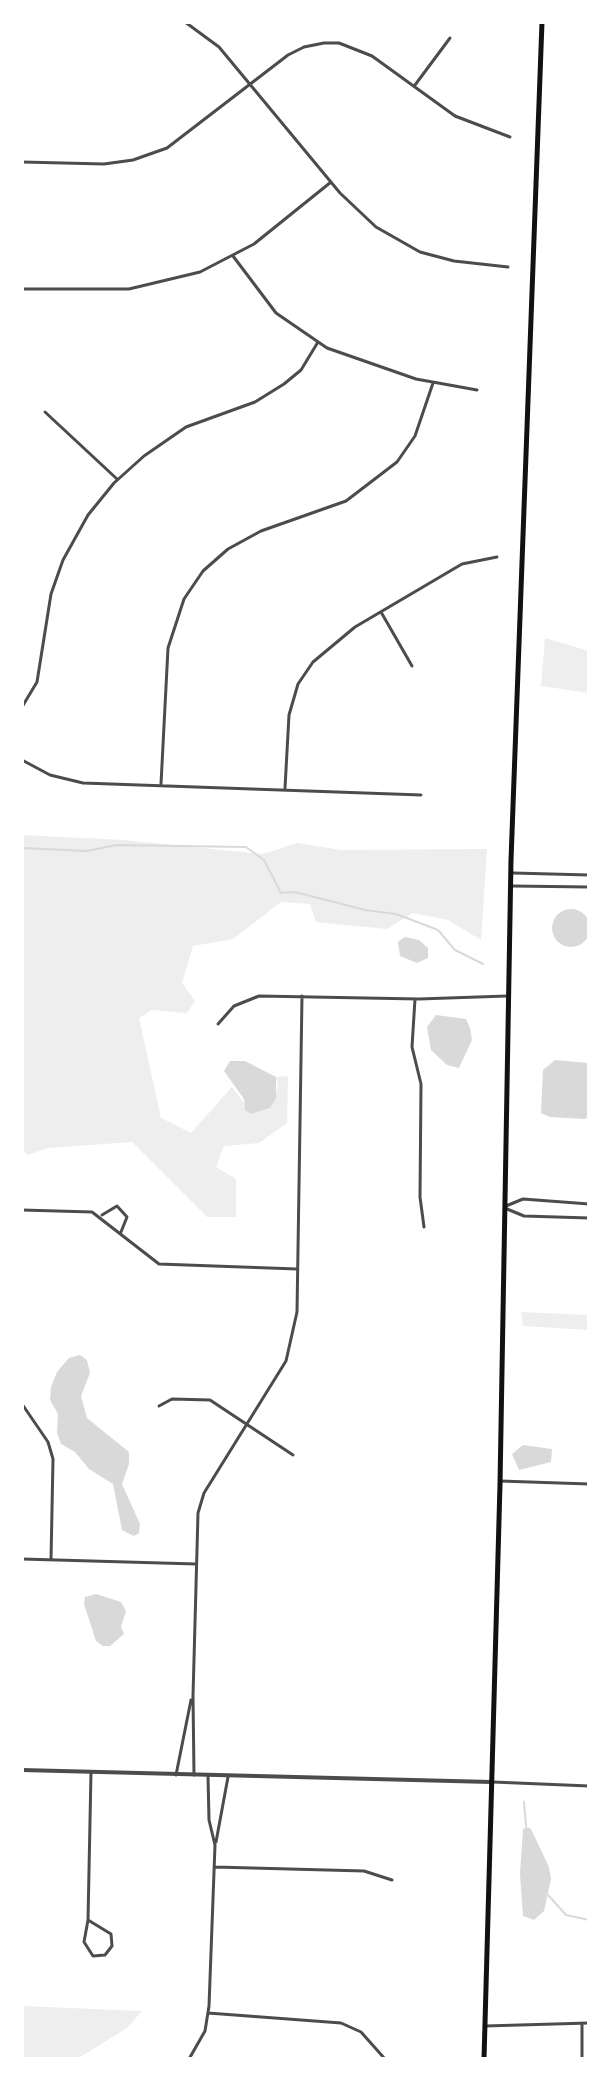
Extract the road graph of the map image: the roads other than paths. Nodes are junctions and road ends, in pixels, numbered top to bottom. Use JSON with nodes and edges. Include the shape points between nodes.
{"nodes":[{"id":1,"x":185,"y":22,"type":"edge"},
{"id":2,"x":542,"y":22,"type":"edge"},
{"id":3,"x":450,"y":38,"type":"dead end"},
{"id":4,"x":251,"y":85,"type":"junction"},
{"id":5,"x":415,"y":85,"type":"junction"},
{"id":6,"x":510,"y":137,"type":"dead end"},
{"id":7,"x":22,"y":162,"type":"edge"},
{"id":8,"x":331,"y":182,"type":"junction"},
{"id":9,"x":233,"y":256,"type":"junction"},
{"id":10,"x":508,"y":267,"type":"dead end"},
{"id":11,"x":22,"y":289,"type":"edge"},
{"id":12,"x":318,"y":342,"type":"junction"},
{"id":13,"x":433,"y":383,"type":"junction"},
{"id":14,"x":477,"y":390,"type":"dead end"},
{"id":15,"x":45,"y":412,"type":"dead end"},
{"id":16,"x":117,"y":479,"type":"junction"},
{"id":17,"x":497,"y":557,"type":"dead end"},
{"id":18,"x":381,"y":612,"type":"junction"},
{"id":19,"x":412,"y":666,"type":"dead end"},
{"id":20,"x":22,"y":707,"type":"edge"},
{"id":21,"x":22,"y":760,"type":"edge"},
{"id":22,"x":161,"y":784,"type":"junction"},
{"id":23,"x":285,"y":788,"type":"junction"},
{"id":24,"x":421,"y":795,"type":"dead end"},
{"id":25,"x":512,"y":872,"type":"junction"},
{"id":26,"x":589,"y":875,"type":"edge"},
{"id":27,"x":512,"y":886,"type":"junction"},
{"id":28,"x":589,"y":887,"type":"edge"},
{"id":29,"x":302,"y":996,"type":"junction"},
{"id":30,"x":509,"y":996,"type":"junction"},
{"id":31,"x":415,"y":999,"type":"junction"},
{"id":32,"x":218,"y":1024,"type":"dead end"},
{"id":33,"x":589,"y":1204,"type":"edge"},
{"id":34,"x":503,"y":1207,"type":"junction"},
{"id":35,"x":22,"y":1210,"type":"edge"},
{"id":36,"x":101,"y":1216,"type":"junction"},
{"id":37,"x":589,"y":1218,"type":"edge"},
{"id":38,"x":424,"y":1227,"type":"dead end"},
{"id":39,"x":121,"y":1232,"type":"junction"},
{"id":40,"x":297,"y":1269,"type":"junction"},
{"id":41,"x":22,"y":1404,"type":"edge"},
{"id":42,"x":159,"y":1406,"type":"dead end"},
{"id":43,"x":249,"y":1423,"type":"junction"},
{"id":44,"x":293,"y":1455,"type":"dead end"},
{"id":45,"x":500,"y":1481,"type":"junction"},
{"id":46,"x":589,"y":1484,"type":"edge"},
{"id":47,"x":22,"y":1559,"type":"edge"},
{"id":48,"x":51,"y":1560,"type":"junction"},
{"id":49,"x":196,"y":1564,"type":"junction"},
{"id":50,"x":193,"y":1696,"type":"junction"},
{"id":51,"x":22,"y":1770,"type":"edge"},
{"id":52,"x":91,"y":1772,"type":"junction"},
{"id":53,"x":176,"y":1775,"type":"junction"},
{"id":54,"x":194,"y":1775,"type":"junction"},
{"id":55,"x":208,"y":1776,"type":"junction"},
{"id":56,"x":228,"y":1777,"type":"junction"},
{"id":57,"x":492,"y":1782,"type":"junction"},
{"id":58,"x":589,"y":1786,"type":"edge"},
{"id":59,"x":215,"y":1845,"type":"junction"},
{"id":60,"x":215,"y":1867,"type":"junction"},
{"id":61,"x":392,"y":1880,"type":"dead end"},
{"id":62,"x":88,"y":1920,"type":"junction"},
{"id":63,"x":208,"y":2013,"type":"junction"},
{"id":64,"x":582,"y":2023,"type":"junction"},
{"id":65,"x":589,"y":2023,"type":"edge"},
{"id":66,"x":485,"y":2026,"type":"junction"},
{"id":67,"x":189,"y":2059,"type":"edge"},
{"id":68,"x":385,"y":2059,"type":"edge"},
{"id":69,"x":484,"y":2059,"type":"edge"},
{"id":70,"x":582,"y":2059,"type":"edge"}],
"edges":[{"from":1,"to":4,"type":"street","via":[[219,47]]},
{"from":2,"to":25,"type":"main road"},
{"from":3,"to":5,"type":"street"},
{"from":4,"to":5,"type":"street","via":[[304,47],[339,43],[372,56]]},
{"from":4,"to":7,"type":"street","via":[[190,134],[148,156],[104,164]]},
{"from":4,"to":8,"type":"street"},
{"from":5,"to":6,"type":"street","via":[[455,116]]},
{"from":8,"to":9,"type":"street"},
{"from":8,"to":10,"type":"street","via":[[357,211],[399,242],[454,261]]},
{"from":9,"to":11,"type":"street","via":[[200,272],[129,289]]},
{"from":9,"to":12,"type":"street","via":[[276,313]]},
{"from":12,"to":13,"type":"street"},
{"from":12,"to":16,"type":"street","via":[[301,370],[272,392],[186,427]]},
{"from":13,"to":14,"type":"street"},
{"from":13,"to":22,"type":"street","via":[[415,436],[397,462],[346,501],[261,531],[228,549],[203,571],[184,599],[168,648]]},
{"from":15,"to":16,"type":"street"},
{"from":16,"to":20,"type":"street","via":[[88,515],[63,560],[51,594],[37,682]]},
{"from":17,"to":18,"type":"street","via":[[462,564]]},
{"from":18,"to":19,"type":"street"},
{"from":18,"to":23,"type":"street","via":[[330,644],[298,684],[289,715]]},
{"from":21,"to":22,"type":"street","via":[[74,781]]},
{"from":22,"to":23,"type":"street"},
{"from":23,"to":24,"type":"street"},
{"from":25,"to":26,"type":"street"},
{"from":25,"to":27,"type":"main road"},
{"from":27,"to":28,"type":"street"},
{"from":27,"to":30,"type":"main road"},
{"from":29,"to":31,"type":"street"},
{"from":29,"to":32,"type":"street","via":[[246,999]]},
{"from":29,"to":40,"type":"street"},
{"from":30,"to":31,"type":"street"},
{"from":30,"to":34,"type":"main road"},
{"from":31,"to":38,"type":"street","via":[[412,1047],[421,1084]]},
{"from":33,"to":34,"type":"street","via":[[523,1199]]},
{"from":34,"to":37,"type":"street","via":[[524,1216]]},
{"from":34,"to":45,"type":"main road"},
{"from":35,"to":36,"type":"street","via":[[72,1209]]},
{"from":36,"to":39,"type":"street"},
{"from":36,"to":39,"type":"street","via":[[117,1206],[127,1217]]},
{"from":39,"to":40,"type":"street","via":[[130,1245],[159,1264]]},
{"from":40,"to":43,"type":"street","via":[[297,1312],[286,1361]]},
{"from":41,"to":48,"type":"street","via":[[53,1459]]},
{"from":42,"to":43,"type":"street","via":[[172,1399],[210,1400]]},
{"from":43,"to":44,"type":"street"},
{"from":43,"to":49,"type":"street","via":[[204,1493]]},
{"from":45,"to":46,"type":"street"},
{"from":45,"to":57,"type":"main road"},
{"from":47,"to":48,"type":"street"},
{"from":48,"to":49,"type":"street"},
{"from":49,"to":50,"type":"street"},
{"from":50,"to":53,"type":"street"},
{"from":50,"to":54,"type":"street"},
{"from":51,"to":52,"type":"street"},
{"from":52,"to":53,"type":"street"},
{"from":52,"to":62,"type":"street"},
{"from":53,"to":54,"type":"street"},
{"from":54,"to":55,"type":"street"},
{"from":55,"to":56,"type":"street"},
{"from":55,"to":59,"type":"street"},
{"from":56,"to":57,"type":"street"},
{"from":56,"to":59,"type":"street"},
{"from":57,"to":58,"type":"street"},
{"from":57,"to":66,"type":"main road"},
{"from":59,"to":60,"type":"street"},
{"from":60,"to":61,"type":"street","via":[[364,1871]]},
{"from":60,"to":63,"type":"street"},
{"from":62,"to":62,"type":"street","via":[[85,1947],[93,1956],[105,1955],[112,1946],[111,1934]]},
{"from":63,"to":67,"type":"street","via":[[205,2031]]},
{"from":63,"to":68,"type":"street","via":[[341,2023],[361,2032]]},
{"from":64,"to":65,"type":"street"},
{"from":64,"to":66,"type":"street"},
{"from":64,"to":70,"type":"street"},
{"from":66,"to":69,"type":"main road"}]}
